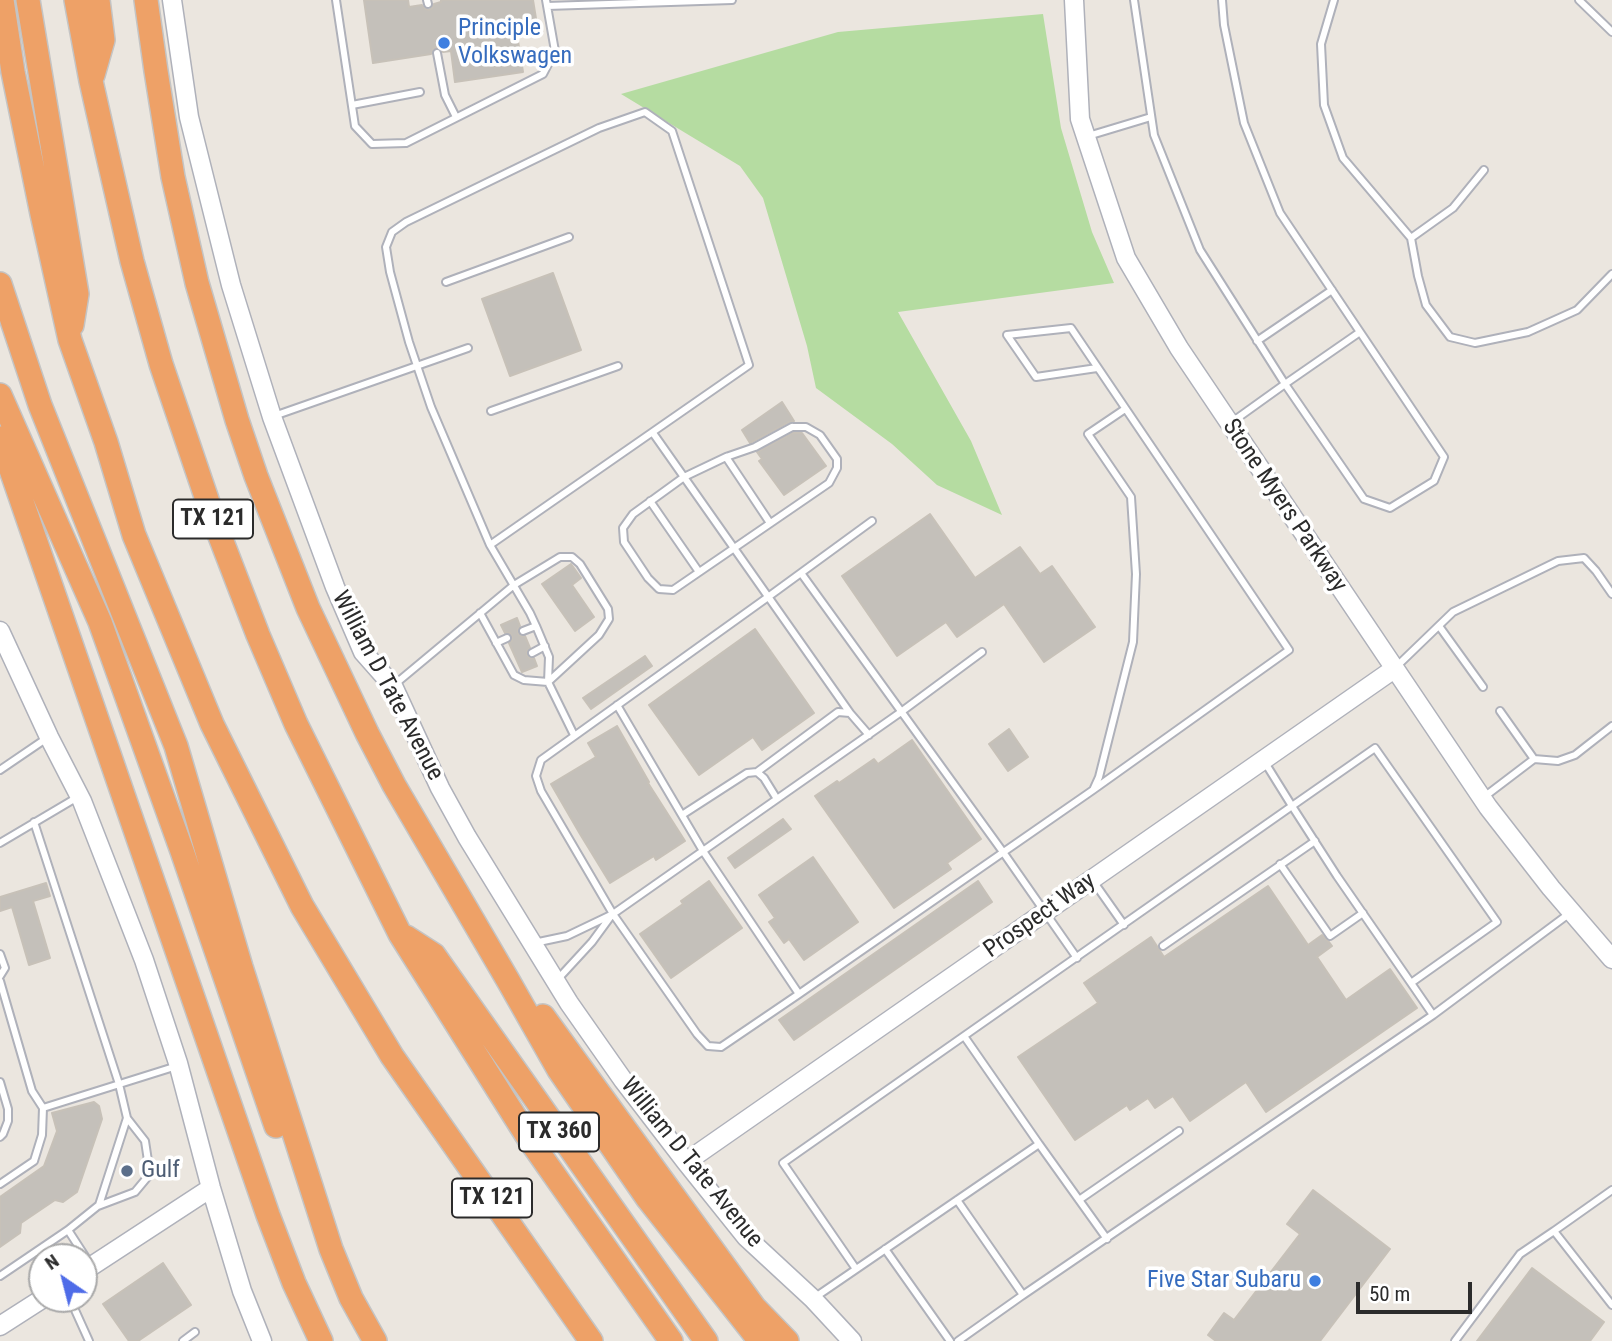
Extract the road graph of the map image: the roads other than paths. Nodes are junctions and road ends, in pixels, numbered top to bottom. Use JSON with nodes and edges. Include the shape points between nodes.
{"nodes":[{"id":1,"x":2,"y":0,"type":"edge"},
{"id":2,"x":28,"y":0,"type":"edge"},
{"id":3,"x":76,"y":0,"type":"edge"},
{"id":4,"x":98,"y":0,"type":"edge"},
{"id":5,"x":146,"y":0,"type":"edge"},
{"id":6,"x":172,"y":0,"type":"edge"},
{"id":7,"x":336,"y":0,"type":"edge"},
{"id":8,"x":732,"y":0,"type":"edge"},
{"id":9,"x":1074,"y":0,"type":"edge"},
{"id":10,"x":1133,"y":0,"type":"edge"},
{"id":11,"x":1222,"y":0,"type":"edge"},
{"id":12,"x":1334,"y":0,"type":"edge"},
{"id":13,"x":1578,"y":0,"type":"edge"},
{"id":14,"x":546,"y":3,"type":"edge"},
{"id":15,"x":1612,"y":32,"type":"edge"},
{"id":16,"x":437,"y":53,"type":"dead end"},
{"id":17,"x":91,"y":81,"type":"junction"},
{"id":18,"x":420,"y":92,"type":"dead end"},
{"id":19,"x":352,"y":105,"type":"junction"},
{"id":20,"x":456,"y":117,"type":"junction"},
{"id":21,"x":1151,"y":117,"type":"junction"},
{"id":22,"x":1086,"y":137,"type":"junction"},
{"id":23,"x":1484,"y":170,"type":"dead end"},
{"id":24,"x":569,"y":237,"type":"dead end"},
{"id":25,"x":1411,"y":239,"type":"junction"},
{"id":26,"x":1612,"y":274,"type":"edge"},
{"id":27,"x":446,"y":282,"type":"dead end"},
{"id":28,"x":0,"y":284,"type":"edge"},
{"id":29,"x":1332,"y":290,"type":"junction"},
{"id":30,"x":1360,"y":332,"type":"junction"},
{"id":31,"x":70,"y":340,"type":"junction"},
{"id":32,"x":1258,"y":341,"type":"junction"},
{"id":33,"x":468,"y":348,"type":"dead end"},
{"id":34,"x":417,"y":365,"type":"junction"},
{"id":35,"x":618,"y":366,"type":"dead end"},
{"id":36,"x":1097,"y":368,"type":"junction"},
{"id":37,"x":1285,"y":384,"type":"junction"},
{"id":38,"x":0,"y":395,"type":"edge"},
{"id":39,"x":1125,"y":409,"type":"junction"},
{"id":40,"x":491,"y":411,"type":"dead end"},
{"id":41,"x":272,"y":417,"type":"junction"},
{"id":42,"x":1230,"y":424,"type":"junction"},
{"id":43,"x":653,"y":433,"type":"junction"},
{"id":44,"x":0,"y":438,"type":"edge"},
{"id":45,"x":726,"y":457,"type":"junction"},
{"id":46,"x":684,"y":477,"type":"junction"},
{"id":47,"x":650,"y":501,"type":"junction"},
{"id":48,"x":872,"y":521,"type":"dead end"},
{"id":49,"x":770,"y":523,"type":"junction"},
{"id":50,"x":490,"y":545,"type":"junction"},
{"id":51,"x":734,"y":548,"type":"junction"},
{"id":52,"x":699,"y":572,"type":"junction"},
{"id":53,"x":802,"y":573,"type":"junction"},
{"id":54,"x":514,"y":585,"type":"junction"},
{"id":55,"x":1612,"y":594,"type":"edge"},
{"id":56,"x":768,"y":597,"type":"junction"},
{"id":57,"x":480,"y":613,"type":"junction"},
{"id":58,"x":1439,"y":625,"type":"junction"},
{"id":59,"x":536,"y":626,"type":"junction"},
{"id":60,"x":0,"y":631,"type":"edge"},
{"id":61,"x":523,"y":631,"type":"dead end"},
{"id":62,"x":507,"y":638,"type":"dead end"},
{"id":63,"x":496,"y":643,"type":"junction"},
{"id":64,"x":545,"y":646,"type":"junction"},
{"id":65,"x":982,"y":652,"type":"dead end"},
{"id":66,"x":532,"y":653,"type":"dead end"},
{"id":67,"x":516,"y":659,"type":"dead end"},
{"id":68,"x":507,"y":663,"type":"junction"},
{"id":69,"x":1394,"y":669,"type":"junction"},
{"id":70,"x":548,"y":682,"type":"junction"},
{"id":71,"x":393,"y":686,"type":"junction"},
{"id":72,"x":1483,"y":687,"type":"dead end"},
{"id":73,"x":617,"y":705,"type":"junction"},
{"id":74,"x":1500,"y":711,"type":"dead end"},
{"id":75,"x":901,"y":712,"type":"junction"},
{"id":76,"x":850,"y":713,"type":"junction"},
{"id":77,"x":1612,"y":726,"type":"edge"},
{"id":78,"x":869,"y":735,"type":"junction"},
{"id":79,"x":575,"y":736,"type":"junction"},
{"id":80,"x":49,"y":737,"type":"junction"},
{"id":81,"x":1262,"y":759,"type":"junction"},
{"id":82,"x":1534,"y":759,"type":"junction"},
{"id":83,"x":0,"y":770,"type":"edge"},
{"id":84,"x":757,"y":772,"type":"junction"},
{"id":85,"x":1093,"y":790,"type":"junction"},
{"id":86,"x":79,"y":796,"type":"junction"},
{"id":87,"x":1483,"y":798,"type":"junction"},
{"id":88,"x":777,"y":799,"type":"junction"},
{"id":89,"x":1292,"y":806,"type":"junction"},
{"id":90,"x":681,"y":815,"type":"junction"},
{"id":91,"x":34,"y":822,"type":"junction"},
{"id":92,"x":1315,"y":841,"type":"junction"},
{"id":93,"x":0,"y":844,"type":"edge"},
{"id":94,"x":703,"y":851,"type":"junction"},
{"id":95,"x":1003,"y":852,"type":"junction"},
{"id":96,"x":1280,"y":864,"type":"junction"},
{"id":97,"x":1091,"y":880,"type":"junction"},
{"id":98,"x":1045,"y":912,"type":"junction"},
{"id":99,"x":1571,"y":912,"type":"junction"},
{"id":100,"x":1363,"y":913,"type":"junction"},
{"id":101,"x":613,"y":914,"type":"junction"},
{"id":102,"x":1124,"y":925,"type":"junction"},
{"id":103,"x":400,"y":934,"type":"junction"},
{"id":104,"x":532,"y":943,"type":"junction"},
{"id":105,"x":1163,"y":946,"type":"dead end"},
{"id":106,"x":0,"y":954,"type":"edge"},
{"id":107,"x":1077,"y":958,"type":"junction"},
{"id":108,"x":1612,"y":959,"type":"edge"},
{"id":109,"x":0,"y":978,"type":"edge"},
{"id":110,"x":509,"y":982,"type":"junction"},
{"id":111,"x":556,"y":982,"type":"junction"},
{"id":112,"x":1411,"y":983,"type":"junction"},
{"id":113,"x":799,"y":994,"type":"junction"},
{"id":114,"x":1433,"y":1015,"type":"junction"},
{"id":115,"x":964,"y":1037,"type":"junction"},
{"id":116,"x":178,"y":1065,"type":"junction"},
{"id":117,"x":0,"y":1082,"type":"edge"},
{"id":118,"x":119,"y":1084,"type":"junction"},
{"id":119,"x":43,"y":1108,"type":"junction"},
{"id":120,"x":127,"y":1118,"type":"junction"},
{"id":121,"x":1179,"y":1130,"type":"dead end"},
{"id":122,"x":0,"y":1137,"type":"edge"},
{"id":123,"x":1039,"y":1144,"type":"junction"},
{"id":124,"x":686,"y":1162,"type":"junction"},
{"id":125,"x":0,"y":1184,"type":"edge"},
{"id":126,"x":211,"y":1188,"type":"junction"},
{"id":127,"x":1612,"y":1190,"type":"edge"},
{"id":128,"x":957,"y":1200,"type":"junction"},
{"id":129,"x":1079,"y":1200,"type":"junction"},
{"id":130,"x":97,"y":1207,"type":"junction"},
{"id":131,"x":68,"y":1230,"type":"junction"},
{"id":132,"x":1554,"y":1231,"type":"junction"},
{"id":133,"x":1107,"y":1238,"type":"junction"},
{"id":134,"x":75,"y":1243,"type":"edge"},
{"id":135,"x":331,"y":1248,"type":"junction"},
{"id":136,"x":885,"y":1249,"type":"junction"},
{"id":137,"x":98,"y":1262,"type":"edge"},
{"id":138,"x":856,"y":1269,"type":"junction"},
{"id":139,"x":0,"y":1276,"type":"edge"},
{"id":140,"x":1023,"y":1295,"type":"junction"},
{"id":141,"x":813,"y":1299,"type":"junction"},
{"id":142,"x":1612,"y":1305,"type":"edge"},
{"id":143,"x":28,"y":1308,"type":"edge"},
{"id":144,"x":76,"y":1313,"type":"edge"},
{"id":145,"x":1,"y":1324,"type":"edge"},
{"id":146,"x":195,"y":1332,"type":"dead end"},
{"id":147,"x":89,"y":1341,"type":"edge"},
{"id":148,"x":183,"y":1341,"type":"edge"},
{"id":149,"x":261,"y":1341,"type":"edge"},
{"id":150,"x":321,"y":1341,"type":"edge"},
{"id":151,"x":375,"y":1341,"type":"edge"},
{"id":152,"x":591,"y":1341,"type":"edge"},
{"id":153,"x":671,"y":1341,"type":"edge"},
{"id":154,"x":706,"y":1341,"type":"edge"},
{"id":155,"x":760,"y":1341,"type":"edge"},
{"id":156,"x":787,"y":1341,"type":"edge"},
{"id":157,"x":852,"y":1341,"type":"edge"},
{"id":158,"x":950,"y":1341,"type":"edge"},
{"id":159,"x":958,"y":1341,"type":"edge"},
{"id":160,"x":1455,"y":1341,"type":"edge"}],
"edges":[{"from":1,"to":31,"type":"highway","number":"TX 121"},
{"from":2,"to":31,"type":"highway","via":[[76,294]]},
{"from":3,"to":17,"type":"highway","number":"TX 121"},
{"from":4,"to":17,"type":"highway","via":[[103,40]]},
{"from":5,"to":110,"type":"highway","via":[[184,230],[209,328],[256,476],[308,608],[367,733]]},
{"from":6,"to":41,"type":"main road","name":"William D Tate Avenue","via":[[189,117],[231,285]]},
{"from":7,"to":19,"type":"lane"},
{"from":8,"to":14,"type":"lane"},
{"from":9,"to":22,"type":"main road","name":"Stone Myers Parkway","via":[[1080,119]]},
{"from":10,"to":21,"type":"lane"},
{"from":11,"to":29,"type":"lane","via":[[1244,123],[1280,213]]},
{"from":12,"to":25,"type":"lane","via":[[1321,44],[1324,105],[1343,158]]},
{"from":13,"to":15,"type":"lane"},
{"from":14,"to":20,"type":"lane","via":[[555,51],[543,74]]},
{"from":16,"to":20,"type":"lane","via":[[444,94]]},
{"from":17,"to":103,"type":"highway","number":"TX 121","via":[[157,351],[216,526],[296,724]]},
{"from":18,"to":19,"type":"lane"},
{"from":19,"to":20,"type":"lane","via":[[355,126],[372,144],[406,143]]},
{"from":21,"to":22,"type":"lane"},
{"from":21,"to":32,"type":"lane","via":[[1200,250]]},
{"from":22,"to":42,"type":"main road","name":"Stone Myers Parkway","via":[[1126,258]]},
{"from":23,"to":25,"type":"lane","via":[[1453,208]]},
{"from":24,"to":27,"type":"lane"},
{"from":25,"to":26,"type":"lane","via":[[1426,305],[1450,337],[1475,343],[1528,332],[1577,310]]},
{"from":28,"to":135,"type":"highway","via":[[40,405],[176,746]]},
{"from":29,"to":30,"type":"lane"},
{"from":29,"to":32,"type":"lane"},
{"from":30,"to":37,"type":"lane"},
{"from":30,"to":37,"type":"lane","via":[[1444,457],[1434,481],[1390,508],[1364,499]]},
{"from":31,"to":152,"type":"highway","number":"TX 121","via":[[139,547],[212,724],[302,906],[392,1056]]},
{"from":32,"to":37,"type":"lane"},
{"from":33,"to":34,"type":"lane"},
{"from":34,"to":41,"type":"lane"},
{"from":34,"to":43,"type":"lane","via":[[390,272],[386,247],[393,232],[599,128],[645,112],[672,131],[749,365]]},
{"from":34,"to":50,"type":"lane"},
{"from":35,"to":40,"type":"lane"},
{"from":36,"to":36,"type":"lane","via":[[1071,328],[1007,335],[1036,377]]},
{"from":36,"to":39,"type":"lane"},
{"from":37,"to":42,"type":"lane"},
{"from":38,"to":135,"type":"highway","via":[[104,635],[309,1223]]},
{"from":39,"to":85,"type":"lane","via":[[1088,434],[1132,496],[1136,573],[1133,642]]},
{"from":39,"to":85,"type":"lane","via":[[1289,650]]},
{"from":41,"to":71,"type":"main road","name":"William D Tate Avenue","via":[[363,652]]},
{"from":42,"to":69,"type":"main road","name":"Stone Myers Parkway"},
{"from":43,"to":46,"type":"lane"},
{"from":43,"to":50,"type":"lane"},
{"from":44,"to":150,"type":"highway","via":[[268,1215]]},
{"from":45,"to":46,"type":"lane"},
{"from":45,"to":49,"type":"lane"},
{"from":45,"to":49,"type":"lane","via":[[792,427],[806,427],[820,435],[837,459],[829,483]]},
{"from":46,"to":47,"type":"lane"},
{"from":46,"to":51,"type":"lane"},
{"from":47,"to":52,"type":"lane"},
{"from":47,"to":52,"type":"lane","via":[[623,528],[624,542],[659,589],[673,590]]},
{"from":48,"to":53,"type":"lane"},
{"from":49,"to":51,"type":"lane"},
{"from":50,"to":54,"type":"lane"},
{"from":51,"to":52,"type":"lane"},
{"from":51,"to":56,"type":"lane"},
{"from":53,"to":56,"type":"lane"},
{"from":53,"to":75,"type":"lane"},
{"from":54,"to":57,"type":"lane"},
{"from":54,"to":59,"type":"lane"},
{"from":54,"to":70,"type":"lane","via":[[560,558],[572,557],[608,609],[609,619],[598,635]]},
{"from":55,"to":58,"type":"lane","via":[[1584,558],[1559,561],[1453,612]]},
{"from":56,"to":73,"type":"lane"},
{"from":56,"to":76,"type":"lane"},
{"from":57,"to":63,"type":"lane"},
{"from":57,"to":71,"type":"lane"},
{"from":58,"to":69,"type":"lane"},
{"from":58,"to":72,"type":"lane"},
{"from":59,"to":61,"type":"lane"},
{"from":59,"to":64,"type":"lane"},
{"from":60,"to":80,"type":"main road"},
{"from":62,"to":63,"type":"lane"},
{"from":63,"to":68,"type":"lane"},
{"from":64,"to":66,"type":"lane"},
{"from":64,"to":70,"type":"lane"},
{"from":65,"to":75,"type":"lane"},
{"from":67,"to":68,"type":"lane"},
{"from":68,"to":70,"type":"lane","via":[[514,675],[524,680]]},
{"from":69,"to":81,"type":"main road","name":"Prospect Way"},
{"from":69,"to":87,"type":"main road","name":"Stone Myers Parkway"},
{"from":70,"to":79,"type":"lane"},
{"from":71,"to":104,"type":"main road","name":"William D Tate Avenue","via":[[440,788]]},
{"from":73,"to":79,"type":"lane"},
{"from":73,"to":90,"type":"lane"},
{"from":74,"to":82,"type":"lane"},
{"from":75,"to":78,"type":"lane"},
{"from":75,"to":95,"type":"lane"},
{"from":76,"to":78,"type":"lane"},
{"from":76,"to":84,"type":"lane","via":[[838,712]]},
{"from":77,"to":82,"type":"lane","via":[[1575,755],[1558,761]]},
{"from":78,"to":88,"type":"lane"},
{"from":79,"to":101,"type":"lane","via":[[541,760],[536,776]]},
{"from":80,"to":83,"type":"lane"},
{"from":80,"to":86,"type":"main road"},
{"from":81,"to":89,"type":"lane"},
{"from":81,"to":97,"type":"main road","name":"Prospect Way"},
{"from":82,"to":87,"type":"lane"},
{"from":84,"to":88,"type":"lane"},
{"from":84,"to":90,"type":"lane","via":[[747,773]]},
{"from":85,"to":95,"type":"lane"},
{"from":86,"to":91,"type":"lane"},
{"from":86,"to":116,"type":"main road","via":[[144,960]]},
{"from":87,"to":99,"type":"main road","name":"Stone Myers Parkway"},
{"from":88,"to":94,"type":"lane"},
{"from":89,"to":92,"type":"lane"},
{"from":89,"to":102,"type":"lane"},
{"from":89,"to":112,"type":"lane","via":[[1375,748],[1497,922]]},
{"from":90,"to":94,"type":"lane"},
{"from":91,"to":93,"type":"lane"},
{"from":91,"to":118,"type":"lane"},
{"from":92,"to":96,"type":"lane"},
{"from":92,"to":100,"type":"lane"},
{"from":94,"to":101,"type":"lane"},
{"from":94,"to":113,"type":"lane"},
{"from":95,"to":98,"type":"lane"},
{"from":95,"to":113,"type":"lane"},
{"from":96,"to":100,"type":"lane","via":[[1330,936]]},
{"from":96,"to":105,"type":"lane"},
{"from":97,"to":98,"type":"main road","name":"Prospect Way"},
{"from":97,"to":102,"type":"lane"},
{"from":98,"to":107,"type":"lane"},
{"from":98,"to":124,"type":"main road","name":"Prospect Way"},
{"from":99,"to":108,"type":"main road","name":"Stone Myers Parkway"},
{"from":99,"to":114,"type":"lane"},
{"from":100,"to":112,"type":"lane"},
{"from":101,"to":104,"type":"lane","via":[[567,936]]},
{"from":101,"to":111,"type":"lane"},
{"from":101,"to":113,"type":"lane","via":[[708,1045],[721,1046]]},
{"from":102,"to":107,"type":"lane"},
{"from":103,"to":153,"type":"highway","number":"TX 121","via":[[529,1139]]},
{"from":103,"to":154,"type":"highway","number":"TX 360","via":[[434,955]]},
{"from":104,"to":111,"type":"main road","name":"William D Tate Avenue"},
{"from":106,"to":109,"type":"lane","via":[[5,968]]},
{"from":107,"to":115,"type":"lane"},
{"from":109,"to":119,"type":"lane","via":[[32,1091]]},
{"from":110,"to":155,"type":"highway","via":[[559,1070],[640,1188]]},
{"from":110,"to":156,"type":"highway","via":[[524,990],[754,1307]]},
{"from":111,"to":124,"type":"main road","name":"William D Tate Avenue"},
{"from":112,"to":114,"type":"lane"},
{"from":114,"to":133,"type":"lane"},
{"from":115,"to":123,"type":"lane"},
{"from":115,"to":138,"type":"lane","via":[[783,1163]]},
{"from":116,"to":118,"type":"lane"},
{"from":116,"to":126,"type":"main road"},
{"from":117,"to":122,"type":"lane","via":[[8,1109]]},
{"from":118,"to":119,"type":"lane"},
{"from":118,"to":120,"type":"lane"},
{"from":119,"to":125,"type":"lane","via":[[42,1135],[34,1161]]},
{"from":120,"to":130,"type":"lane"},
{"from":120,"to":130,"type":"lane","via":[[145,1141],[150,1174],[135,1192]]},
{"from":121,"to":129,"type":"lane"},
{"from":123,"to":128,"type":"lane"},
{"from":123,"to":129,"type":"lane"},
{"from":124,"to":141,"type":"main road","name":"William D Tate Avenue","via":[[746,1237]]},
{"from":126,"to":137,"type":"main road"},
{"from":126,"to":149,"type":"main road"},
{"from":127,"to":132,"type":"lane"},
{"from":128,"to":136,"type":"lane"},
{"from":128,"to":140,"type":"lane"},
{"from":129,"to":133,"type":"lane"},
{"from":130,"to":131,"type":"lane"},
{"from":131,"to":134,"type":"lane"},
{"from":131,"to":139,"type":"lane"},
{"from":132,"to":142,"type":"lane"},
{"from":132,"to":160,"type":"lane","via":[[1520,1254]]},
{"from":133,"to":140,"type":"lane"},
{"from":135,"to":151,"type":"highway"},
{"from":136,"to":138,"type":"lane"},
{"from":136,"to":158,"type":"lane"},
{"from":138,"to":141,"type":"lane"},
{"from":140,"to":159,"type":"lane"},
{"from":141,"to":157,"type":"main road","name":"William D Tate Avenue"},
{"from":143,"to":145,"type":"main road"},
{"from":144,"to":147,"type":"lane"},
{"from":146,"to":148,"type":"lane"}]}
